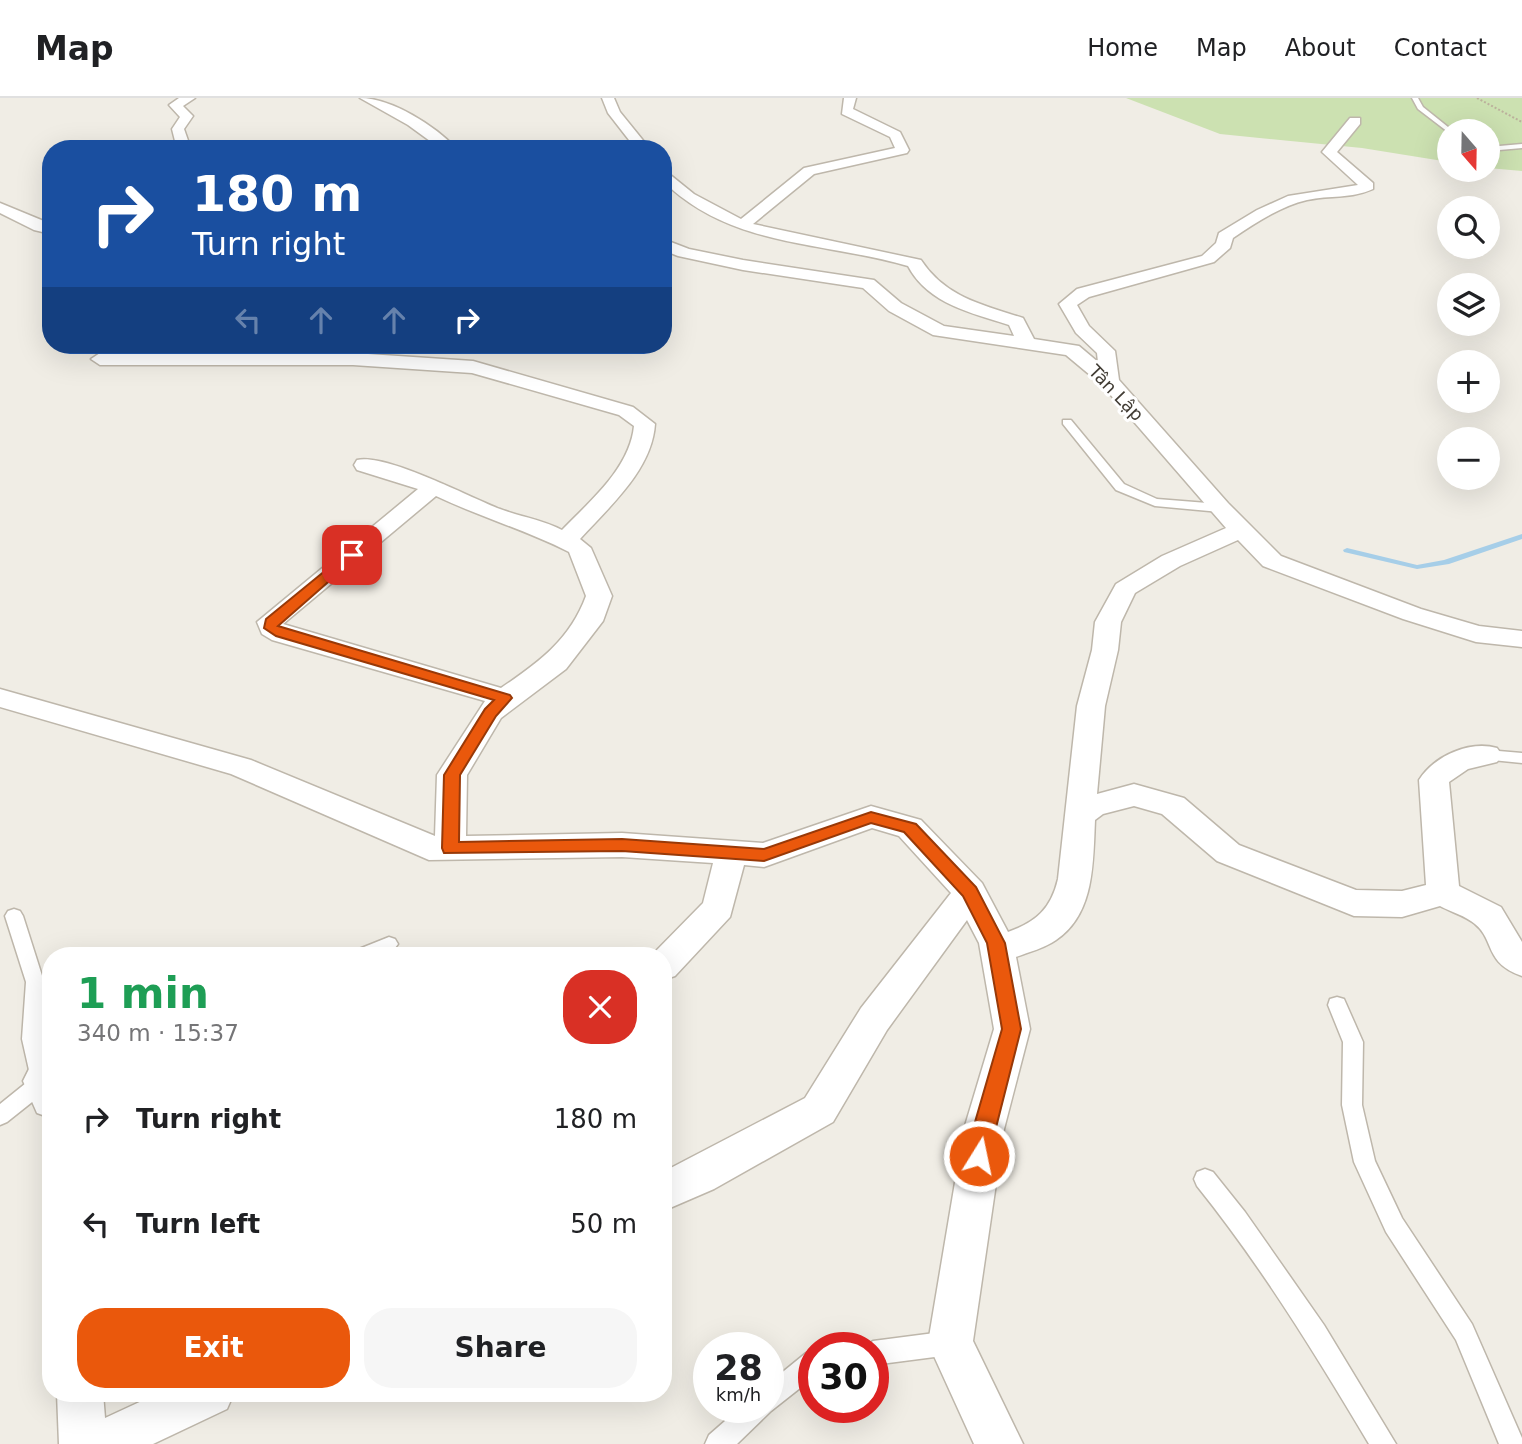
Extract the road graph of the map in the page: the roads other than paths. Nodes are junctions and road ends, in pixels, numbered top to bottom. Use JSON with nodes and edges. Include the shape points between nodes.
{"nodes":[{"id":1,"x":190,"y":98,"type":"edge"},
{"id":2,"x":366,"y":98,"type":"edge"},
{"id":3,"x":608,"y":98,"type":"edge"},
{"id":4,"x":850,"y":98,"type":"edge"},
{"id":5,"x":1415,"y":98,"type":"edge"},
{"id":6,"x":1355,"y":121,"type":"dead end"},
{"id":7,"x":1437,"y":121,"type":"edge"},
{"id":8,"x":181,"y":140,"type":"edge"},
{"id":9,"x":438,"y":140,"type":"edge"},
{"id":10,"x":636,"y":140,"type":"edge"},
{"id":11,"x":1522,"y":146,"type":"edge"},
{"id":12,"x":1500,"y":148,"type":"edge"},
{"id":13,"x":672,"y":182,"type":"edge"},
{"id":14,"x":0,"y":207,"type":"edge"},
{"id":15,"x":741,"y":226,"type":"junction"},
{"id":16,"x":42,"y":228,"type":"edge"},
{"id":17,"x":672,"y":248,"type":"edge"},
{"id":18,"x":1026,"y":342,"type":"junction"},
{"id":19,"x":100,"y":359,"type":"dead end"},
{"id":20,"x":1109,"y":381,"type":"junction"},
{"id":21,"x":1067,"y":422,"type":"dead end"},
{"id":22,"x":365,"y":466,"type":"dead end"},
{"id":23,"x":434,"y":487,"type":"junction"},
{"id":24,"x":1220,"y":508,"type":"junction"},
{"id":25,"x":1240,"y":530,"type":"junction"},
{"id":26,"x":565,"y":541,"type":"junction"},
{"id":27,"x":1522,"y":639,"type":"edge"},
{"id":28,"x":0,"y":698,"type":"edge"},
{"id":29,"x":505,"y":698,"type":"junction"},
{"id":30,"x":1487,"y":755,"type":"joint"},
{"id":31,"x":1522,"y":758,"type":"edge"},
{"id":32,"x":1080,"y":815,"type":"junction"},
{"id":33,"x":450,"y":848,"type":"junction"},
{"id":34,"x":731,"y":854,"type":"junction"},
{"id":35,"x":970,"y":892,"type":"junction"},
{"id":36,"x":1443,"y":893,"type":"junction"},
{"id":37,"x":14,"y":916,"type":"dead end"},
{"id":38,"x":389,"y":944,"type":"dead end"},
{"id":39,"x":382,"y":947,"type":"edge"},
{"id":40,"x":998,"y":950,"type":"junction"},
{"id":41,"x":672,"y":957,"type":"edge"},
{"id":42,"x":1522,"y":962,"type":"edge"},
{"id":43,"x":1337,"y":1005,"type":"dead end"},
{"id":44,"x":42,"y":1068,"type":"edge"},
{"id":45,"x":42,"y":1090,"type":"edge"},
{"id":46,"x":0,"y":1116,"type":"edge"},
{"id":47,"x":1205,"y":1179,"type":"dead end"},
{"id":48,"x":672,"y":1188,"type":"edge"},
{"id":49,"x":950,"y":1343,"type":"junction"},
{"id":50,"x":889,"y":1351,"type":"edge"},
{"id":51,"x":798,"y":1375,"type":"edge"},
{"id":52,"x":784,"y":1387,"type":"edge"},
{"id":53,"x":81,"y":1402,"type":"edge"},
{"id":54,"x":191,"y":1402,"type":"edge"},
{"id":55,"x":742,"y":1423,"type":"edge"},
{"id":56,"x":83,"y":1444,"type":"edge"},
{"id":57,"x":100,"y":1444,"type":"edge"},
{"id":58,"x":718,"y":1444,"type":"edge"},
{"id":59,"x":999,"y":1444,"type":"edge"},
{"id":60,"x":1383,"y":1444,"type":"edge"},
{"id":61,"x":1512,"y":1444,"type":"edge"}],
"edges":[{"from":1,"to":8,"type":"street","via":[[175,106],[187,116],[178,129]]},
{"from":2,"to":9,"type":"street","via":[[414,121]]},
{"from":3,"to":10,"type":"street"},
{"from":4,"to":15,"type":"street","via":[[846,111],[895,135],[902,150],[809,171]]},
{"from":5,"to":7,"type":"lane"},
{"from":6,"to":20,"type":"street","via":[[1329,152],[1368,186],[1360,191],[1304,196],[1249,219],[1224,236],[1224,245],[1208,259],[1083,293],[1068,303],[1082,329],[1107,351]]},
{"from":11,"to":12,"type":"lane"},
{"from":13,"to":15,"type":"street","via":[[699,207]]},
{"from":14,"to":16,"type":"street"},
{"from":15,"to":18,"type":"street","via":[[915,262],[923,278],[954,301],[1017,322]]},
{"from":17,"to":18,"type":"street","name":"Tân Lập","via":[[743,265],[868,284],[895,307],[939,331],[974,339]]},
{"from":18,"to":20,"type":"street","name":"Tân Lập","via":[[1072,351]]},
{"from":19,"to":26,"type":"street","via":[[353,359],[460,366],[499,372],[626,411],[645,424],[646,433],[631,465]]},
{"from":20,"to":24,"type":"street","name":"Tân Lập"},
{"from":21,"to":24,"type":"lane","via":[[1120,487],[1155,502]]},
{"from":22,"to":23,"type":"street"},
{"from":23,"to":26,"type":"street"},
{"from":23,"to":29,"type":"street","via":[[271,622],[271,628]]},
{"from":24,"to":25,"type":"street","name":"Tân Lập"},
{"from":25,"to":27,"type":"street","name":"Tân Lập","via":[[1272,561],[1331,584],[1476,634]]},
{"from":25,"to":32,"type":"street","via":[[1171,561],[1125,589],[1108,622],[1091,706]]},
{"from":26,"to":29,"type":"street","via":[[579,548],[598,596],[590,621],[556,663]]},
{"from":28,"to":33,"type":"street","via":[[241,766],[429,848]]},
{"from":29,"to":33,"type":"street","via":[[490,712],[452,775]]},
{"from":30,"to":31,"type":"lane"},
{"from":30,"to":36,"type":"street","via":[[1444,767],[1434,780]]},
{"from":32,"to":36,"type":"street","via":[[1093,806],[1134,795],[1173,806],[1228,853],[1354,902],[1402,904]]},
{"from":32,"to":40,"type":"street","via":[[1076,873],[1066,910],[1044,931]]},
{"from":33,"to":34,"type":"street","via":[[622,845]]},
{"from":34,"to":35,"type":"street","via":[[764,855],[871,817],[910,828]]},
{"from":34,"to":41,"type":"street","via":[[719,908]]},
{"from":35,"to":40,"type":"street"},
{"from":35,"to":48,"type":"street","via":[[874,1019],[819,1110]]},
{"from":36,"to":42,"type":"street","via":[[1489,916],[1505,947]]},
{"from":37,"to":44,"type":"lane","via":[[35,982],[32,1039]]},
{"from":38,"to":39,"type":"lane"},
{"from":40,"to":49,"type":"street","via":[[1012,1029],[984,1129]]},
{"from":43,"to":61,"type":"lane","via":[[1353,1042],[1352,1105],[1365,1162],[1394,1225],[1464,1332]]},
{"from":45,"to":46,"type":"lane"},
{"from":47,"to":60,"type":"lane","via":[[1315,1334]]},
{"from":49,"to":50,"type":"lane"},
{"from":49,"to":59,"type":"street"},
{"from":51,"to":52,"type":"lane"},
{"from":53,"to":56,"type":"street"},
{"from":54,"to":57,"type":"street"},
{"from":55,"to":58,"type":"lane"}]}
